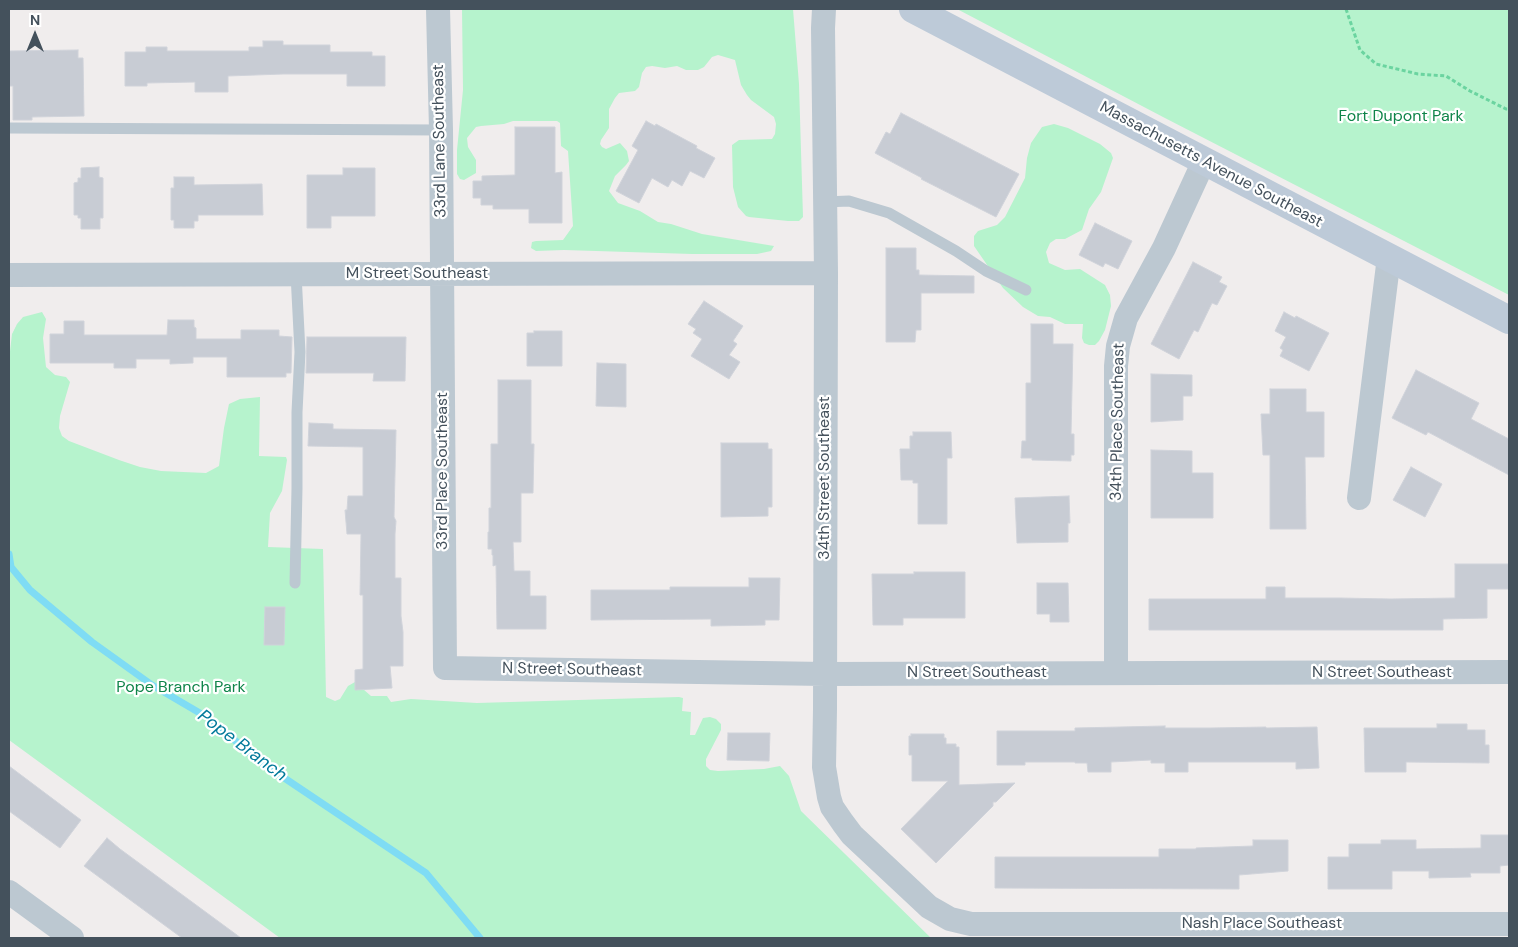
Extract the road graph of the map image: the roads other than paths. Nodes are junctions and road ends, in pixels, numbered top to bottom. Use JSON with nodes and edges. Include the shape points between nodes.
{"nodes":[{"id":1,"x":438,"y":9,"type":"edge"},
{"id":2,"x":824,"y":9,"type":"edge"},
{"id":3,"x":913,"y":9,"type":"edge"},
{"id":4,"x":9,"y":128,"type":"edge"},
{"id":5,"x":441,"y":130,"type":"junction"},
{"id":6,"x":1204,"y":161,"type":"junction"},
{"id":7,"x":825,"y":202,"type":"junction"},
{"id":8,"x":1389,"y":257,"type":"junction"},
{"id":9,"x":826,"y":273,"type":"junction"},
{"id":10,"x":296,"y":274,"type":"junction"},
{"id":11,"x":442,"y":274,"type":"junction"},
{"id":12,"x":9,"y":275,"type":"edge"},
{"id":13,"x":1026,"y":290,"type":"dead end"},
{"id":14,"x":1509,"y":320,"type":"edge"},
{"id":15,"x":1359,"y":498,"type":"dead end"},
{"id":16,"x":295,"y":583,"type":"dead end"},
{"id":17,"x":444,"y":668,"type":"joint"},
{"id":18,"x":1509,"y":672,"type":"edge"},
{"id":19,"x":1116,"y":673,"type":"junction"},
{"id":20,"x":825,"y":674,"type":"junction"},
{"id":21,"x":9,"y":892,"type":"edge"},
{"id":22,"x":929,"y":907,"type":"joint"},
{"id":23,"x":1509,"y":924,"type":"edge"},
{"id":24,"x":72,"y":938,"type":"edge"}],
"edges":[{"from":1,"to":5,"type":"street","name":"33rd Lane Southeast"},
{"from":2,"to":7,"type":"street","name":"34th Street Southeast"},
{"from":3,"to":6,"type":"street","name":"Massachusetts Avenue Southeast"},
{"from":4,"to":5,"type":"lane"},
{"from":5,"to":11,"type":"street","name":"33rd Lane Southeast"},
{"from":6,"to":8,"type":"street","name":"Massachusetts Avenue Southeast"},
{"from":6,"to":19,"type":"street","name":"34th Place Southeast","via":[[1164,248],[1126,318],[1118,346]]},
{"from":7,"to":9,"type":"street","name":"34th Street Southeast"},
{"from":7,"to":13,"type":"lane","via":[[849,201],[889,213],[986,271]]},
{"from":8,"to":14,"type":"street","name":"Massachusetts Avenue Southeast"},
{"from":8,"to":15,"type":"street"},
{"from":9,"to":11,"type":"street","name":"M Street Southeast"},
{"from":9,"to":20,"type":"street","name":"34th Street Southeast"},
{"from":10,"to":11,"type":"street","name":"M Street Southeast"},
{"from":10,"to":12,"type":"street","name":"M Street Southeast"},
{"from":10,"to":16,"type":"lane","via":[[300,352]]},
{"from":11,"to":17,"type":"street","name":"33rd Place Southeast"},
{"from":17,"to":20,"type":"street","name":"N Street Southeast"},
{"from":18,"to":19,"type":"street","name":"N Street Southeast"},
{"from":19,"to":20,"type":"street","name":"N Street Southeast"},
{"from":20,"to":22,"type":"street","name":"34th Street Southeast","via":[[824,772],[832,807],[852,835]]},
{"from":21,"to":24,"type":"street"},
{"from":22,"to":23,"type":"street","name":"Nash Place Southeast","via":[[950,919],[982,925]]}]}
